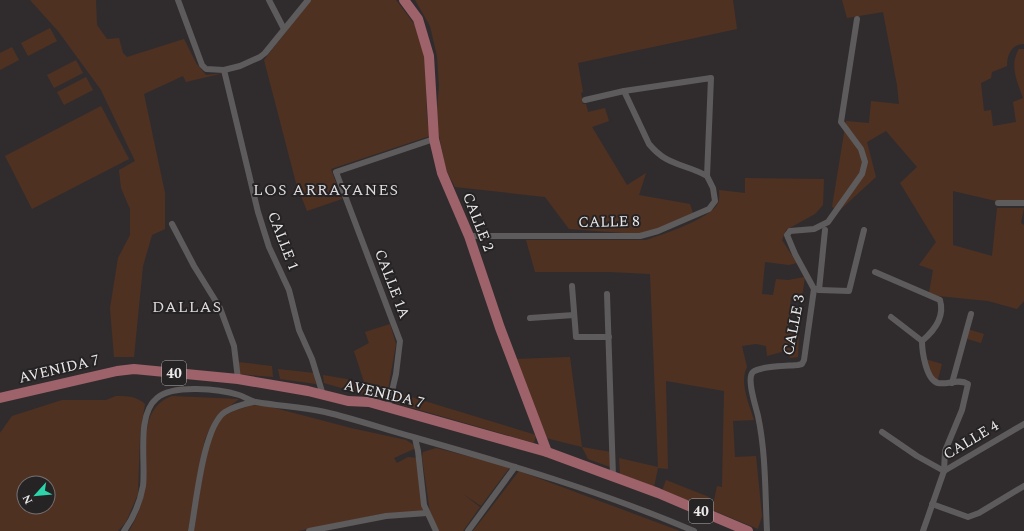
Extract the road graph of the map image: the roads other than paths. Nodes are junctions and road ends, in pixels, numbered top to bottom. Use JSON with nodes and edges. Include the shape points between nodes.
{"nodes":[{"id":1,"x":178,"y":0,"type":"edge"},
{"id":2,"x":269,"y":0,"type":"edge"},
{"id":3,"x":308,"y":0,"type":"edge"},
{"id":4,"x":404,"y":0,"type":"edge"},
{"id":5,"x":857,"y":19,"type":"dead end"},
{"id":6,"x":284,"y":28,"type":"junction"},
{"id":7,"x":224,"y":70,"type":"junction"},
{"id":8,"x":624,"y":91,"type":"junction"},
{"id":9,"x":586,"y":100,"type":"dead end"},
{"id":10,"x":434,"y":139,"type":"junction"},
{"id":11,"x":708,"y":176,"type":"junction"},
{"id":12,"x":998,"y":203,"type":"dead end"},
{"id":13,"x":1024,"y":203,"type":"edge"},
{"id":14,"x":172,"y":224,"type":"dead end"},
{"id":15,"x":825,"y":230,"type":"dead end"},
{"id":16,"x":864,"y":230,"type":"dead end"},
{"id":17,"x":469,"y":236,"type":"junction"},
{"id":18,"x":875,"y":272,"type":"dead end"},
{"id":19,"x":572,"y":286,"type":"dead end"},
{"id":20,"x":817,"y":289,"type":"junction"},
{"id":21,"x":607,"y":294,"type":"dead end"},
{"id":22,"x":971,"y":314,"type":"dead end"},
{"id":23,"x":574,"y":315,"type":"junction"},
{"id":24,"x":891,"y":317,"type":"dead end"},
{"id":25,"x":530,"y":318,"type":"dead end"},
{"id":26,"x":609,"y":337,"type":"junction"},
{"id":27,"x":922,"y":341,"type":"junction"},
{"id":28,"x":238,"y":379,"type":"junction"},
{"id":29,"x":952,"y":383,"type":"junction"},
{"id":30,"x":323,"y":395,"type":"junction"},
{"id":31,"x":0,"y":398,"type":"edge"},
{"id":32,"x":253,"y":402,"type":"junction"},
{"id":33,"x":388,"y":408,"type":"junction"},
{"id":34,"x":1024,"y":424,"type":"edge"},
{"id":35,"x":882,"y":432,"type":"dead end"},
{"id":36,"x":415,"y":438,"type":"junction"},
{"id":37,"x":547,"y":452,"type":"junction"},
{"id":38,"x":515,"y":467,"type":"junction"},
{"id":39,"x":944,"y":471,"type":"junction"},
{"id":40,"x":613,"y":476,"type":"junction"},
{"id":41,"x":1024,"y":486,"type":"edge"},
{"id":42,"x":932,"y":504,"type":"junction"},
{"id":43,"x":426,"y":513,"type":"junction"},
{"id":44,"x":326,"y":529,"type":"edge"},
{"id":45,"x":124,"y":531,"type":"edge"},
{"id":46,"x":191,"y":531,"type":"edge"},
{"id":47,"x":309,"y":531,"type":"edge"},
{"id":48,"x":436,"y":531,"type":"edge"},
{"id":49,"x":468,"y":531,"type":"edge"},
{"id":50,"x":694,"y":531,"type":"edge"},
{"id":51,"x":748,"y":531,"type":"edge"},
{"id":52,"x":767,"y":531,"type":"edge"},
{"id":53,"x":924,"y":531,"type":"edge"}],
"edges":[{"from":1,"to":7,"type":"street","via":[[202,65],[206,69]]},
{"from":2,"to":6,"type":"street"},
{"from":3,"to":6,"type":"street"},
{"from":4,"to":10,"type":"main road","name":"CALLE 2","via":[[418,19],[429,56]]},
{"from":5,"to":20,"type":"street","name":"CALLE 3","via":[[841,122],[861,149],[865,162],[862,174],[828,222],[814,229],[790,231],[787,235]]},
{"from":6,"to":7,"type":"street","via":[[266,53],[240,66]]},
{"from":7,"to":30,"type":"street","name":"CALLE 1","via":[[258,212],[269,247],[289,290],[299,330],[312,359]]},
{"from":8,"to":9,"type":"street"},
{"from":8,"to":11,"type":"street","via":[[654,151],[665,160],[694,168]]},
{"from":8,"to":11,"type":"street","via":[[711,78]]},
{"from":10,"to":17,"type":"main road","name":"CALLE 2","via":[[442,173]]},
{"from":10,"to":33,"type":"street","name":"CALLE 1A","via":[[336,172],[400,341]]},
{"from":11,"to":17,"type":"street","name":"CALLE 8","via":[[716,201],[709,209],[658,232],[640,236]]},
{"from":12,"to":13,"type":"street"},
{"from":14,"to":28,"type":"street","via":[[220,308],[234,346]]},
{"from":15,"to":20,"type":"street"},
{"from":16,"to":20,"type":"street","via":[[849,291]]},
{"from":17,"to":37,"type":"main road","name":"CALLE 2","via":[[500,328]]},
{"from":18,"to":27,"type":"street","via":[[940,300],[937,326]]},
{"from":19,"to":23,"type":"street"},
{"from":20,"to":52,"type":"street","name":"CALLE 3","via":[[802,364],[760,368],[751,375],[766,462]]},
{"from":21,"to":26,"type":"street"},
{"from":22,"to":29,"type":"street"},
{"from":23,"to":25,"type":"street"},
{"from":23,"to":26,"type":"street","via":[[576,337]]},
{"from":24,"to":27,"type":"street"},
{"from":26,"to":40,"type":"street"},
{"from":27,"to":29,"type":"street","via":[[930,378],[937,383]]},
{"from":28,"to":30,"type":"main road","name":"AVENIDA 7","number":"40"},
{"from":28,"to":31,"type":"main road","name":"AVENIDA 7","number":"40","via":[[134,369]]},
{"from":29,"to":39,"type":"street","via":[[963,381],[968,384],[968,388],[945,451]]},
{"from":30,"to":33,"type":"main road","name":"AVENIDA 7","number":"40","via":[[348,401],[369,402]]},
{"from":32,"to":36,"type":"street","via":[[326,412]]},
{"from":32,"to":45,"type":"street","via":[[239,395],[208,390],[169,391],[153,402],[146,417],[143,484],[138,505]]},
{"from":32,"to":46,"type":"street","via":[[224,412],[211,429]]},
{"from":33,"to":37,"type":"main road","name":"AVENIDA 7","number":"40"},
{"from":34,"to":39,"type":"street","name":"CALLE 4"},
{"from":35,"to":39,"type":"street"},
{"from":36,"to":38,"type":"street"},
{"from":36,"to":43,"type":"street"},
{"from":37,"to":40,"type":"main road","name":"AVENIDA 7","number":"40"},
{"from":38,"to":49,"type":"street"},
{"from":38,"to":50,"type":"street"},
{"from":39,"to":42,"type":"street","name":"CALLE 4"},
{"from":40,"to":51,"type":"main road","name":"AVENIDA 7","number":"40"},
{"from":41,"to":42,"type":"street","via":[[968,517]]},
{"from":42,"to":53,"type":"street","name":"CALLE 4"},
{"from":43,"to":44,"type":"street","via":[[386,516]]},
{"from":43,"to":48,"type":"street"},
{"from":44,"to":47,"type":"street"}]}
